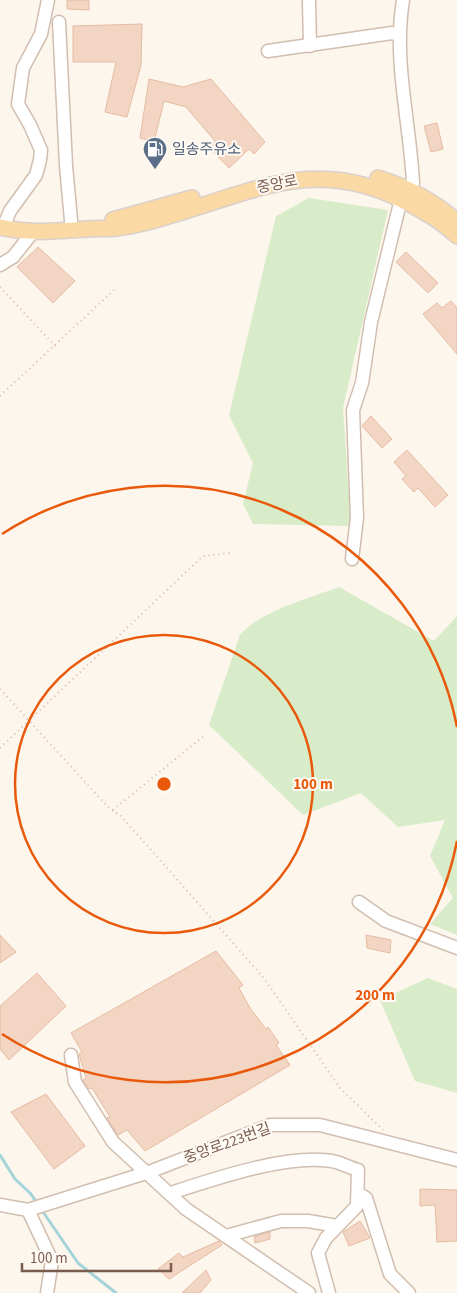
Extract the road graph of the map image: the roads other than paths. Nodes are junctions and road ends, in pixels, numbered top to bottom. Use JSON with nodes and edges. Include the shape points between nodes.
{"nodes":[{"id":1,"x":48,"y":0,"type":"edge"},
{"id":2,"x":309,"y":0,"type":"edge"},
{"id":3,"x":402,"y":0,"type":"edge"},
{"id":4,"x":59,"y":22,"type":"dead end"},
{"id":5,"x":400,"y":36,"type":"junction"},
{"id":6,"x":310,"y":46,"type":"junction"},
{"id":7,"x":268,"y":51,"type":"dead end"},
{"id":8,"x":404,"y":193,"type":"junction"},
{"id":9,"x":457,"y":222,"type":"edge"},
{"id":10,"x":1,"y":228,"type":"edge"},
{"id":11,"x":80,"y":230,"type":"junction"},
{"id":12,"x":33,"y":232,"type":"junction"},
{"id":13,"x":457,"y":236,"type":"edge"},
{"id":14,"x":0,"y":266,"type":"edge"},
{"id":15,"x":352,"y":559,"type":"dead end"},
{"id":16,"x":359,"y":902,"type":"dead end"},
{"id":17,"x":457,"y":948,"type":"edge"},
{"id":18,"x":71,"y":1055,"type":"dead end"},
{"id":19,"x":457,"y":1160,"type":"edge"},
{"id":20,"x":149,"y":1172,"type":"junction"},
{"id":21,"x":171,"y":1193,"type":"junction"},
{"id":22,"x":359,"y":1194,"type":"junction"},
{"id":23,"x":3,"y":1209,"type":"edge"},
{"id":24,"x":31,"y":1209,"type":"junction"},
{"id":25,"x":337,"y":1226,"type":"junction"},
{"id":26,"x":226,"y":1236,"type":"junction"},
{"id":27,"x":47,"y":1293,"type":"edge"},
{"id":28,"x":309,"y":1293,"type":"edge"},
{"id":29,"x":329,"y":1293,"type":"edge"},
{"id":30,"x":409,"y":1293,"type":"edge"}],
"edges":[{"from":1,"to":10,"type":"street","name":"중앙로","via":[[40,34],[23,68],[18,104],[41,150],[40,160],[36,175]]},
{"from":2,"to":6,"type":"street"},
{"from":3,"to":5,"type":"street"},
{"from":4,"to":11,"type":"street","via":[[66,166]]},
{"from":5,"to":6,"type":"street","via":[[392,33]]},
{"from":5,"to":8,"type":"street","via":[[402,88],[413,183]]},
{"from":6,"to":7,"type":"street"},
{"from":8,"to":9,"type":"main road","name":"중앙로","via":[[431,202]]},
{"from":8,"to":11,"type":"main road","name":"중앙로","via":[[346,170],[312,168],[288,171]]},
{"from":8,"to":13,"type":"main road","name":"중앙로"},
{"from":8,"to":15,"type":"street","via":[[371,322],[362,383],[353,410],[357,518]]},
{"from":10,"to":12,"type":"main road","name":"중앙로"},
{"from":11,"to":12,"type":"main road","name":"중앙로"},
{"from":12,"to":14,"type":"street","via":[[14,257]]},
{"from":16,"to":17,"type":"street","via":[[386,921]]},
{"from":18,"to":20,"type":"street","via":[[76,1082],[113,1142]]},
{"from":19,"to":20,"type":"street","name":"중앙로223번길","via":[[320,1125],[270,1125]]},
{"from":20,"to":21,"type":"street"},
{"from":20,"to":24,"type":"street","name":"중앙로223번길"},
{"from":21,"to":22,"type":"street","via":[[221,1176],[293,1161],[335,1162],[358,1170]]},
{"from":21,"to":26,"type":"street","via":[[186,1209]]},
{"from":22,"to":25,"type":"street","via":[[357,1206]]},
{"from":22,"to":30,"type":"street","via":[[366,1198],[390,1274]]},
{"from":23,"to":24,"type":"street","name":"중앙로223번길"},
{"from":24,"to":27,"type":"street","via":[[52,1261]]},
{"from":25,"to":26,"type":"street","via":[[281,1221]]},
{"from":25,"to":29,"type":"street","via":[[318,1253]]},
{"from":26,"to":28,"type":"street"}]}
